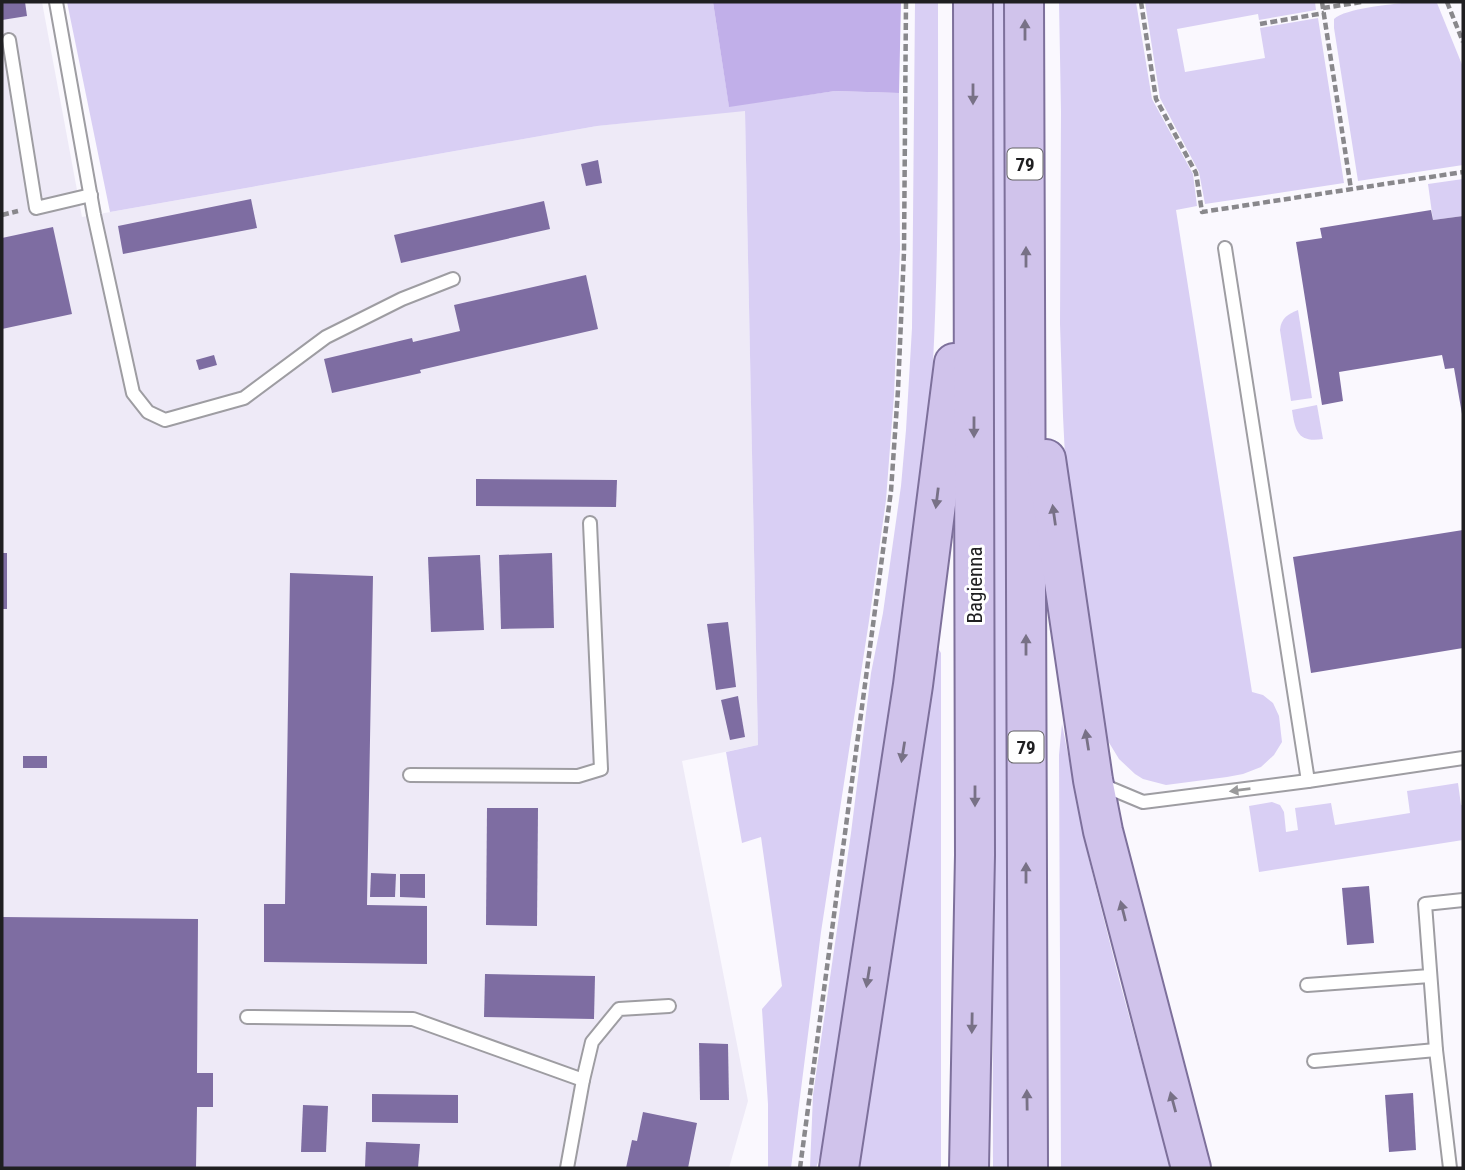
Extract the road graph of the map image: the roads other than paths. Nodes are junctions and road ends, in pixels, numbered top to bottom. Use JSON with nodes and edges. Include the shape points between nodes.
{"nodes":[{"id":1,"x":56,"y":2,"type":"edge"},
{"id":2,"x":972,"y":2,"type":"edge"},
{"id":3,"x":1024,"y":2,"type":"edge"},
{"id":4,"x":9,"y":40,"type":"dead end"},
{"id":5,"x":91,"y":195,"type":"junction"},
{"id":6,"x":973,"y":211,"type":"junction"},
{"id":7,"x":1225,"y":248,"type":"dead end"},
{"id":8,"x":453,"y":279,"type":"dead end"},
{"id":9,"x":1026,"y":326,"type":"junction"},
{"id":10,"x":590,"y":523,"type":"dead end"},
{"id":11,"x":1463,"y":758,"type":"edge"},
{"id":12,"x":410,"y":775,"type":"dead end"},
{"id":13,"x":1093,"y":780,"type":"junction"},
{"id":14,"x":1308,"y":781,"type":"junction"},
{"id":15,"x":1463,"y":900,"type":"edge"},
{"id":16,"x":1430,"y":975,"type":"junction"},
{"id":17,"x":1307,"y":985,"type":"dead end"},
{"id":18,"x":669,"y":1006,"type":"dead end"},
{"id":19,"x":247,"y":1017,"type":"dead end"},
{"id":20,"x":1436,"y":1050,"type":"junction"},
{"id":21,"x":1314,"y":1061,"type":"dead end"},
{"id":22,"x":583,"y":1080,"type":"junction"},
{"id":23,"x":567,"y":1168,"type":"edge"},
{"id":24,"x":839,"y":1168,"type":"edge"},
{"id":25,"x":969,"y":1168,"type":"edge"},
{"id":26,"x":1028,"y":1168,"type":"edge"},
{"id":27,"x":1191,"y":1168,"type":"edge"},
{"id":28,"x":1450,"y":1168,"type":"edge"}],
"edges":[{"from":1,"to":5,"type":"lane"},
{"from":2,"to":6,"type":"main road","name":"Bagienna","one_way":true},
{"from":9,"to":3,"type":"main road","number":"79","one_way":true},
{"from":4,"to":5,"type":"lane","via":[[36,208]]},
{"from":5,"to":8,"type":"lane","via":[[133,393],[148,412],[165,421],[244,398],[326,337]]},
{"from":6,"to":24,"type":"main road","one_way":true,"via":[[913,685]]},
{"from":6,"to":25,"type":"main road","name":"Bagienna","one_way":true,"via":[[975,855]]},
{"from":7,"to":14,"type":"lane"},
{"from":13,"to":9,"type":"main road","one_way":true},
{"from":26,"to":9,"type":"main road","number":"79","one_way":true},
{"from":10,"to":12,"type":"lane","via":[[601,769],[578,776]]},
{"from":11,"to":14,"type":"lane"},
{"from":14,"to":13,"type":"lane","one_way":true,"via":[[1143,802]]},
{"from":27,"to":13,"type":"main road","one_way":true},
{"from":15,"to":16,"type":"lane","via":[[1425,904]]},
{"from":16,"to":17,"type":"lane"},
{"from":16,"to":20,"type":"lane"},
{"from":18,"to":22,"type":"lane","via":[[619,1009],[592,1042]]},
{"from":19,"to":22,"type":"lane","via":[[413,1019]]},
{"from":20,"to":21,"type":"lane"},
{"from":20,"to":28,"type":"lane"},
{"from":22,"to":23,"type":"lane"}]}
